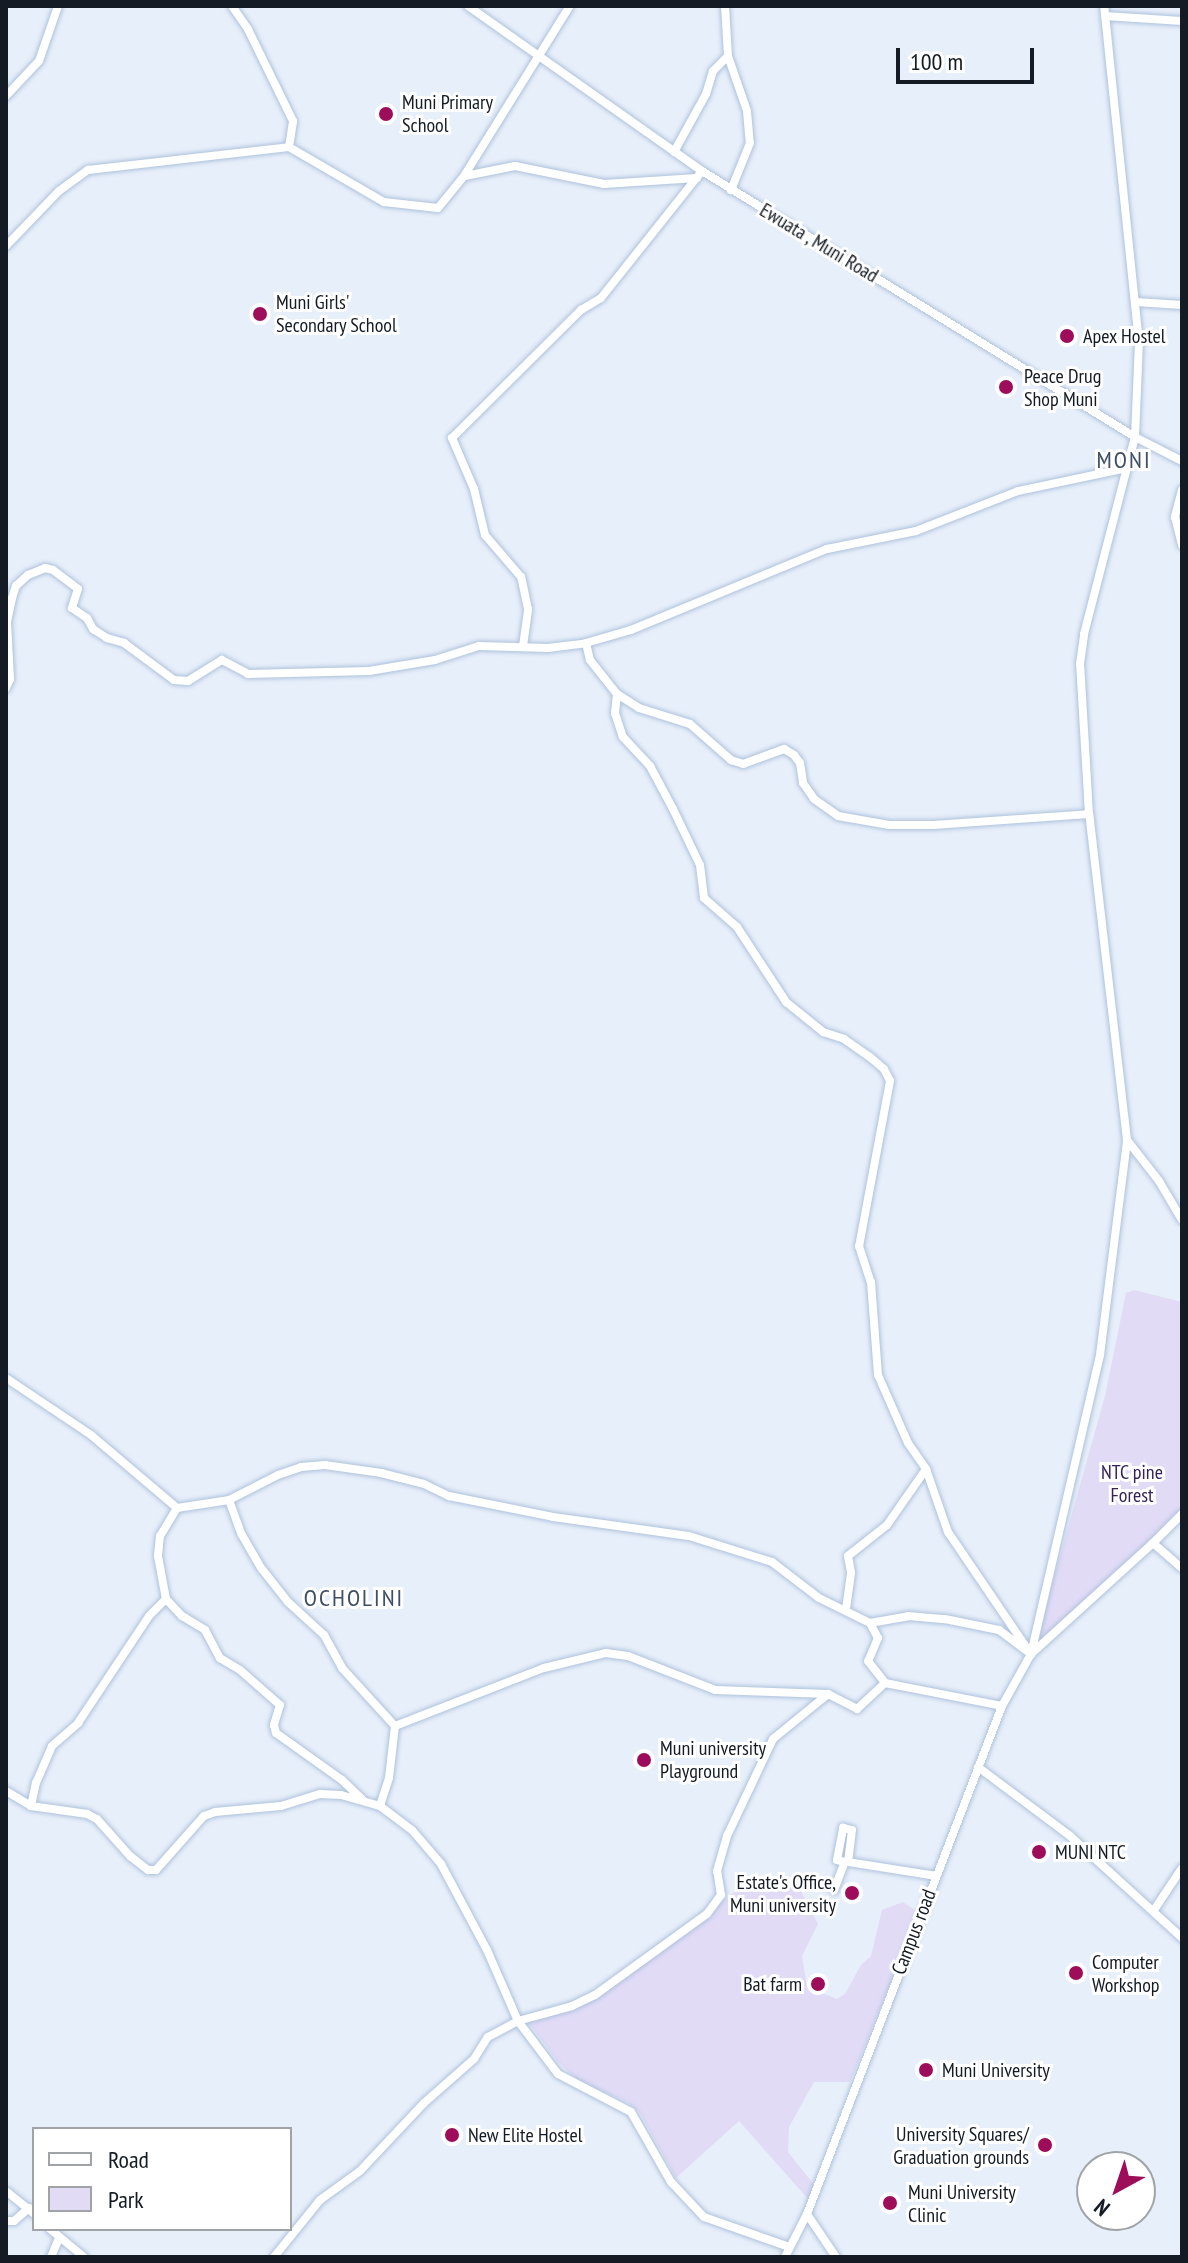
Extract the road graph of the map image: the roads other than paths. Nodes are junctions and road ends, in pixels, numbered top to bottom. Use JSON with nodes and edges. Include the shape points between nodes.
{"nodes":[{"id":1,"x":58,"y":6,"type":"edge"},
{"id":2,"x":232,"y":6,"type":"edge"},
{"id":3,"x":468,"y":6,"type":"edge"},
{"id":4,"x":570,"y":6,"type":"edge"},
{"id":5,"x":725,"y":6,"type":"edge"},
{"id":6,"x":1104,"y":11,"type":"edge"},
{"id":7,"x":1182,"y":21,"type":"edge"},
{"id":8,"x":542,"y":56,"type":"junction"},
{"id":9,"x":728,"y":56,"type":"junction"},
{"id":10,"x":6,"y":96,"type":"edge"},
{"id":11,"x":289,"y":147,"type":"junction"},
{"id":12,"x":674,"y":152,"type":"junction"},
{"id":13,"x":699,"y":175,"type":"junction"},
{"id":14,"x":464,"y":176,"type":"junction"},
{"id":15,"x":731,"y":190,"type":"junction"},
{"id":16,"x":6,"y":246,"type":"edge"},
{"id":17,"x":1136,"y":302,"type":"junction"},
{"id":18,"x":1182,"y":305,"type":"edge"},
{"id":19,"x":1135,"y":437,"type":"junction"},
{"id":20,"x":1182,"y":461,"type":"edge"},
{"id":21,"x":1127,"y":468,"type":"junction"},
{"id":22,"x":1182,"y":490,"type":"edge"},
{"id":23,"x":1182,"y":545,"type":"edge"},
{"id":24,"x":586,"y":643,"type":"junction"},
{"id":25,"x":523,"y":646,"type":"junction"},
{"id":26,"x":6,"y":688,"type":"edge"},
{"id":27,"x":617,"y":694,"type":"junction"},
{"id":28,"x":1089,"y":814,"type":"junction"},
{"id":29,"x":1127,"y":1140,"type":"junction"},
{"id":30,"x":1182,"y":1220,"type":"edge"},
{"id":31,"x":6,"y":1378,"type":"edge"},
{"id":32,"x":926,"y":1469,"type":"junction"},
{"id":33,"x":229,"y":1500,"type":"junction"},
{"id":34,"x":177,"y":1508,"type":"junction"},
{"id":35,"x":1182,"y":1514,"type":"edge"},
{"id":36,"x":1153,"y":1543,"type":"junction"},
{"id":37,"x":1182,"y":1568,"type":"edge"},
{"id":38,"x":166,"y":1599,"type":"junction"},
{"id":39,"x":846,"y":1609,"type":"junction"},
{"id":40,"x":870,"y":1623,"type":"junction"},
{"id":41,"x":1031,"y":1654,"type":"junction"},
{"id":42,"x":885,"y":1683,"type":"junction"},
{"id":43,"x":828,"y":1694,"type":"junction"},
{"id":44,"x":1002,"y":1706,"type":"junction"},
{"id":45,"x":395,"y":1726,"type":"junction"},
{"id":46,"x":978,"y":1767,"type":"junction"},
{"id":47,"x":6,"y":1791,"type":"edge"},
{"id":48,"x":362,"y":1800,"type":"junction"},
{"id":49,"x":31,"y":1806,"type":"junction"},
{"id":50,"x":380,"y":1806,"type":"junction"},
{"id":51,"x":1182,"y":1868,"type":"edge"},
{"id":52,"x":936,"y":1876,"type":"junction"},
{"id":53,"x":834,"y":1890,"type":"dead end"},
{"id":54,"x":1154,"y":1910,"type":"dead end"},
{"id":55,"x":1182,"y":1938,"type":"edge"},
{"id":56,"x":518,"y":2021,"type":"junction"},
{"id":57,"x":6,"y":2191,"type":"edge"},
{"id":58,"x":32,"y":2211,"type":"edge"},
{"id":59,"x":807,"y":2214,"type":"junction"},
{"id":60,"x":6,"y":2221,"type":"edge"},
{"id":61,"x":52,"y":2231,"type":"edge"},
{"id":62,"x":59,"y":2238,"type":"junction"},
{"id":63,"x":789,"y":2247,"type":"junction"},
{"id":64,"x":51,"y":2257,"type":"edge"},
{"id":65,"x":84,"y":2257,"type":"edge"},
{"id":66,"x":274,"y":2257,"type":"edge"},
{"id":67,"x":785,"y":2257,"type":"edge"},
{"id":68,"x":836,"y":2257,"type":"edge"}],
"edges":[{"from":1,"to":10,"type":"street","via":[[39,61]]},
{"from":2,"to":11,"type":"street","via":[[293,121]]},
{"from":3,"to":8,"type":"street","name":"Ewuata , Muni Road"},
{"from":4,"to":8,"type":"street"},
{"from":5,"to":9,"type":"street"},
{"from":6,"to":7,"type":"street"},
{"from":6,"to":17,"type":"street"},
{"from":8,"to":12,"type":"street","name":"Ewuata , Muni Road"},
{"from":8,"to":14,"type":"street"},
{"from":9,"to":12,"type":"street","via":[[713,71]]},
{"from":9,"to":15,"type":"street","via":[[747,111],[750,143]]},
{"from":11,"to":14,"type":"street","via":[[374,198],[397,205],[438,208]]},
{"from":11,"to":16,"type":"street","via":[[88,170],[59,191]]},
{"from":12,"to":13,"type":"street","name":"Ewuata , Muni Road"},
{"from":13,"to":14,"type":"street","via":[[604,184],[515,166]]},
{"from":13,"to":15,"type":"street","name":"Ewuata , Muni Road"},
{"from":13,"to":25,"type":"street","via":[[601,298],[581,310],[452,438],[474,489],[485,535],[521,577],[528,609]]},
{"from":15,"to":19,"type":"street","name":"Ewuata , Muni Road"},
{"from":17,"to":18,"type":"street"},
{"from":17,"to":19,"type":"street"},
{"from":19,"to":20,"type":"street","name":"Ewuata , Muni Road"},
{"from":19,"to":21,"type":"street"},
{"from":21,"to":24,"type":"street","via":[[1018,491],[916,531],[827,549],[631,630]]},
{"from":21,"to":28,"type":"street","via":[[1080,664]]},
{"from":22,"to":23,"type":"street","via":[[1175,517]]},
{"from":24,"to":25,"type":"street"},
{"from":24,"to":27,"type":"street","via":[[590,660]]},
{"from":25,"to":26,"type":"street","via":[[479,646],[427,662],[334,674],[248,674],[222,660],[182,682],[93,629],[72,608],[78,589],[45,568],[28,575],[12,598]]},
{"from":27,"to":28,"type":"street","via":[[639,708],[690,724],[731,760],[743,764],[784,749],[800,763],[803,783],[814,799],[849,819],[933,825]]},
{"from":27,"to":32,"type":"street","via":[[615,713],[623,737],[650,766],[673,809],[700,865],[704,898],[737,927],[786,1002],[823,1032],[870,1057],[890,1081],[859,1246],[871,1282],[878,1375],[908,1443]]},
{"from":28,"to":29,"type":"street"},
{"from":29,"to":30,"type":"street"},
{"from":29,"to":41,"type":"street","via":[[1100,1355]]},
{"from":31,"to":34,"type":"street","via":[[91,1435]]},
{"from":32,"to":39,"type":"street","via":[[887,1525],[848,1556]]},
{"from":32,"to":41,"type":"street","via":[[948,1532]]},
{"from":33,"to":34,"type":"street"},
{"from":33,"to":39,"type":"street","via":[[301,1467],[381,1473],[449,1496],[689,1536],[772,1562],[819,1598]]},
{"from":33,"to":45,"type":"street","via":[[262,1569],[324,1635],[342,1668]]},
{"from":34,"to":38,"type":"street","via":[[159,1546]]},
{"from":35,"to":36,"type":"street"},
{"from":36,"to":37,"type":"street"},
{"from":36,"to":41,"type":"street"},
{"from":38,"to":48,"type":"street","via":[[205,1630],[220,1658],[280,1705],[276,1733]]},
{"from":38,"to":49,"type":"street","via":[[149,1616],[78,1723],[52,1746]]},
{"from":39,"to":40,"type":"street"},
{"from":40,"to":41,"type":"street","via":[[908,1616],[945,1619],[999,1630]]},
{"from":40,"to":42,"type":"street","via":[[878,1638],[868,1661]]},
{"from":41,"to":44,"type":"street","name":"Campus road"},
{"from":42,"to":43,"type":"street","via":[[857,1709]]},
{"from":42,"to":44,"type":"street"},
{"from":43,"to":45,"type":"street","via":[[715,1690],[628,1656],[606,1653],[480,1690]]},
{"from":43,"to":56,"type":"street","via":[[773,1739],[727,1836],[717,1871],[721,1895],[707,1914],[595,1995]]},
{"from":44,"to":46,"type":"street","name":"Campus road"},
{"from":45,"to":50,"type":"street"},
{"from":46,"to":52,"type":"street","name":"Campus road"},
{"from":46,"to":55,"type":"street","via":[[1069,1835]]},
{"from":47,"to":49,"type":"street"},
{"from":48,"to":49,"type":"street","via":[[320,1794],[281,1806],[215,1812],[204,1816],[156,1870],[141,1866],[87,1814]]},
{"from":48,"to":50,"type":"street"},
{"from":50,"to":56,"type":"street","via":[[412,1830],[441,1864]]},
{"from":51,"to":54,"type":"street"},
{"from":52,"to":53,"type":"street","via":[[848,1862],[852,1830],[843,1828],[837,1860],[845,1862]]},
{"from":52,"to":59,"type":"street","name":"Campus road"},
{"from":56,"to":63,"type":"street","via":[[558,2074],[631,2112],[671,2182],[704,2217]]},
{"from":56,"to":66,"type":"street","via":[[488,2037],[474,2059],[360,2171],[320,2200]]},
{"from":57,"to":58,"type":"street"},
{"from":58,"to":60,"type":"street"},
{"from":59,"to":63,"type":"street","name":"Campus road"},
{"from":59,"to":68,"type":"street"},
{"from":61,"to":62,"type":"street"},
{"from":62,"to":64,"type":"street"},
{"from":62,"to":65,"type":"street"},
{"from":63,"to":67,"type":"street","name":"Campus road"}]}
